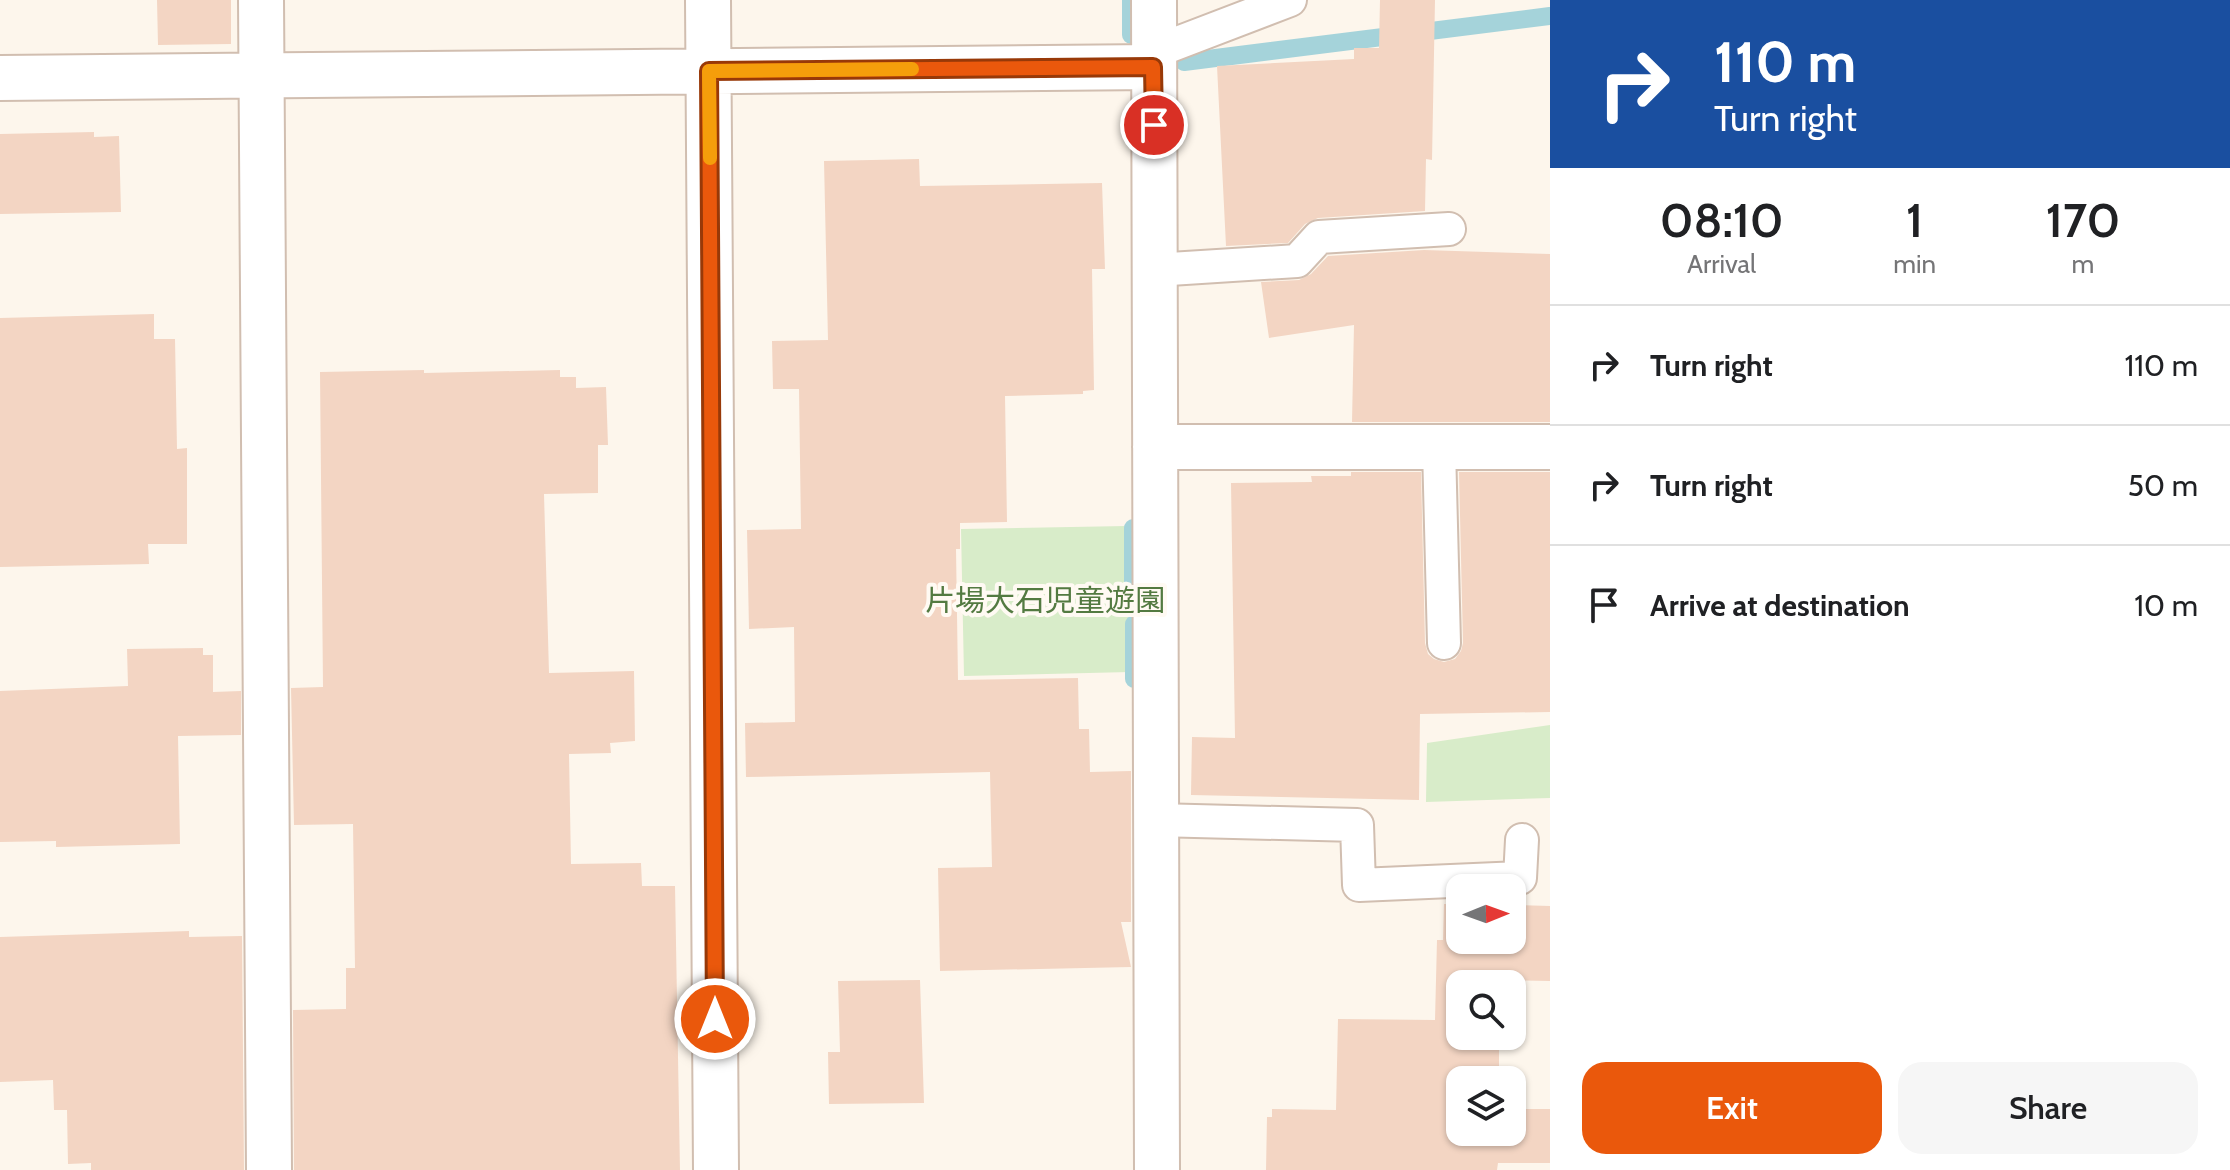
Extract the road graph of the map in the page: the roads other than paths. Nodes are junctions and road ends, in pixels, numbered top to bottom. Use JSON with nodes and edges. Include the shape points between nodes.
{"nodes":[{"id":1,"x":261,"y":0,"type":"edge"},
{"id":2,"x":708,"y":0,"type":"edge"},
{"id":3,"x":1154,"y":0,"type":"edge"},
{"id":4,"x":1290,"y":0,"type":"edge"},
{"id":5,"x":1154,"y":60,"type":"junction"},
{"id":6,"x":709,"y":71,"type":"junction"},
{"id":7,"x":262,"y":76,"type":"junction"},
{"id":8,"x":0,"y":78,"type":"edge"},
{"id":9,"x":1449,"y":229,"type":"dead end"},
{"id":10,"x":1154,"y":270,"type":"junction"},
{"id":11,"x":1155,"y":447,"type":"junction"},
{"id":12,"x":1550,"y":447,"type":"edge"},
{"id":13,"x":1439,"y":448,"type":"junction"},
{"id":14,"x":1444,"y":643,"type":"dead end"},
{"id":15,"x":1156,"y":820,"type":"junction"},
{"id":16,"x":1522,"y":840,"type":"dead end"},
{"id":17,"x":269,"y":1170,"type":"edge"},
{"id":18,"x":716,"y":1170,"type":"edge"},
{"id":19,"x":1157,"y":1170,"type":"edge"}],
"edges":[{"from":1,"to":7,"type":"street"},
{"from":2,"to":6,"type":"street"},
{"from":3,"to":5,"type":"street"},
{"from":4,"to":5,"type":"lane"},
{"from":5,"to":6,"type":"street"},
{"from":5,"to":10,"type":"street"},
{"from":6,"to":7,"type":"street"},
{"from":6,"to":18,"type":"street"},
{"from":7,"to":8,"type":"street"},
{"from":7,"to":17,"type":"street"},
{"from":9,"to":10,"type":"lane","via":[[1319,237],[1297,261]]},
{"from":10,"to":11,"type":"street"},
{"from":11,"to":13,"type":"street"},
{"from":11,"to":15,"type":"street"},
{"from":12,"to":13,"type":"street"},
{"from":13,"to":14,"type":"lane"},
{"from":15,"to":16,"type":"lane","via":[[1357,825],[1359,885],[1520,878]]},
{"from":15,"to":19,"type":"street"}]}
